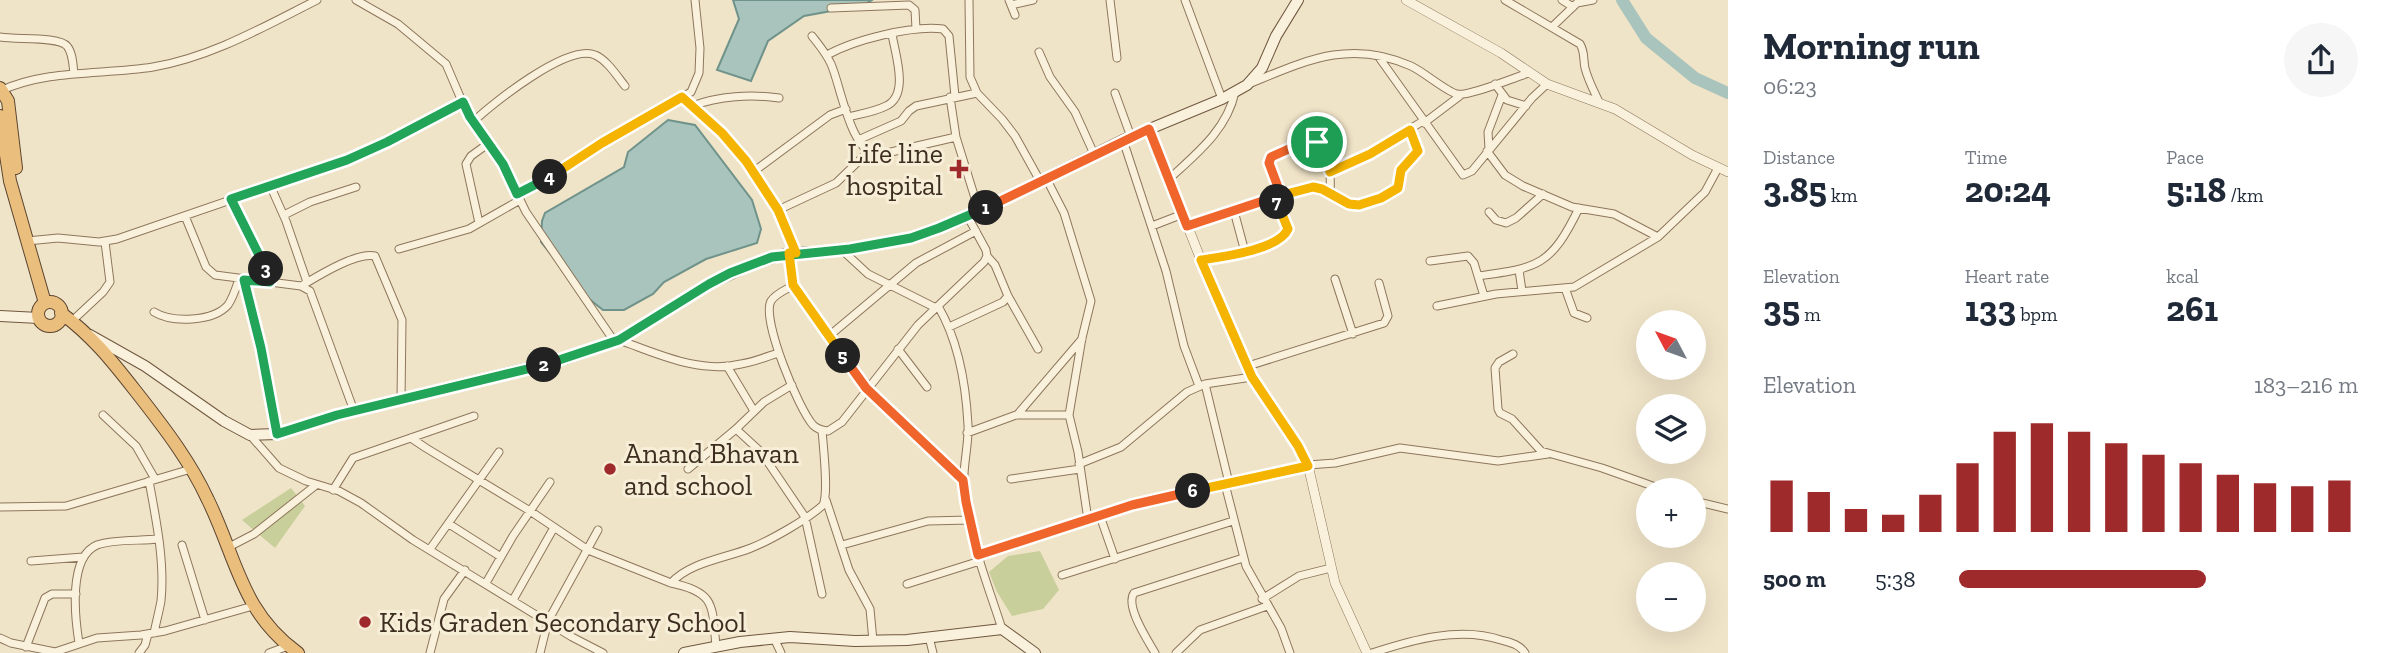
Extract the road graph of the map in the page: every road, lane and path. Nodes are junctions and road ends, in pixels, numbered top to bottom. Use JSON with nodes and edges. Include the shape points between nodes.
{"nodes":[{"id":1,"x":317,"y":0,"type":"edge"},
{"id":2,"x":356,"y":0,"type":"edge"},
{"id":3,"x":695,"y":0,"type":"edge"},
{"id":4,"x":969,"y":0,"type":"edge"},
{"id":5,"x":1032,"y":0,"type":"edge"},
{"id":6,"x":1110,"y":0,"type":"edge"},
{"id":7,"x":1185,"y":0,"type":"edge"},
{"id":8,"x":1298,"y":0,"type":"edge"},
{"id":9,"x":1406,"y":0,"type":"edge"},
{"id":10,"x":1505,"y":0,"type":"edge"},
{"id":11,"x":1562,"y":0,"type":"edge"},
{"id":12,"x":1593,"y":0,"type":"edge"},
{"id":13,"x":1010,"y":3,"type":"edge"},
{"id":14,"x":1573,"y":7,"type":"junction"},
{"id":15,"x":831,"y":8,"type":"dead end"},
{"id":16,"x":1015,"y":15,"type":"dead end"},
{"id":17,"x":1552,"y":27,"type":"junction"},
{"id":18,"x":916,"y":29,"type":"junction"},
{"id":19,"x":892,"y":34,"type":"junction"},
{"id":20,"x":813,"y":36,"type":"dead end"},
{"id":21,"x":0,"y":37,"type":"edge"},
{"id":22,"x":1039,"y":52,"type":"dead end"},
{"id":23,"x":1377,"y":54,"type":"junction"},
{"id":24,"x":827,"y":55,"type":"junction"},
{"id":25,"x":1117,"y":58,"type":"dead end"},
{"id":26,"x":1529,"y":73,"type":"junction"},
{"id":27,"x":74,"y":75,"type":"junction"},
{"id":28,"x":1495,"y":84,"type":"junction"},
{"id":29,"x":1547,"y":84,"type":"junction"},
{"id":30,"x":1247,"y":85,"type":"junction"},
{"id":31,"x":625,"y":86,"type":"dead end"},
{"id":32,"x":2,"y":92,"type":"edge"},
{"id":33,"x":1236,"y":92,"type":"junction"},
{"id":34,"x":977,"y":93,"type":"junction"},
{"id":35,"x":1115,"y":93,"type":"dead end"},
{"id":36,"x":1461,"y":94,"type":"junction"},
{"id":37,"x":1502,"y":95,"type":"junction"},
{"id":38,"x":682,"y":97,"type":"junction"},
{"id":39,"x":953,"y":97,"type":"junction"},
{"id":40,"x":779,"y":98,"type":"dead end"},
{"id":41,"x":1222,"y":99,"type":"junction"},
{"id":42,"x":463,"y":102,"type":"junction"},
{"id":43,"x":1599,"y":103,"type":"junction"},
{"id":44,"x":692,"y":106,"type":"junction"},
{"id":45,"x":1526,"y":106,"type":"junction"},
{"id":46,"x":846,"y":109,"type":"junction"},
{"id":47,"x":848,"y":117,"type":"junction"},
{"id":48,"x":4,"y":121,"type":"edge"},
{"id":49,"x":473,"y":122,"type":"junction"},
{"id":50,"x":1424,"y":122,"type":"junction"},
{"id":51,"x":1149,"y":129,"type":"junction"},
{"id":52,"x":1410,"y":130,"type":"junction"},
{"id":53,"x":956,"y":137,"type":"junction"},
{"id":54,"x":1127,"y":138,"type":"junction"},
{"id":55,"x":858,"y":140,"type":"junction"},
{"id":56,"x":489,"y":143,"type":"junction"},
{"id":57,"x":1488,"y":150,"type":"junction"},
{"id":58,"x":868,"y":152,"type":"junction"},
{"id":59,"x":1094,"y":154,"type":"junction"},
{"id":60,"x":1724,"y":168,"type":"edge"},
{"id":61,"x":753,"y":172,"type":"junction"},
{"id":62,"x":1330,"y":172,"type":"junction"},
{"id":63,"x":1043,"y":179,"type":"junction"},
{"id":64,"x":1168,"y":179,"type":"junction"},
{"id":65,"x":270,"y":185,"type":"junction"},
{"id":66,"x":356,"y":187,"type":"dead end"},
{"id":67,"x":1331,"y":194,"type":"junction"},
{"id":68,"x":1544,"y":194,"type":"junction"},
{"id":69,"x":1278,"y":196,"type":"junction"},
{"id":70,"x":518,"y":197,"type":"junction"},
{"id":71,"x":231,"y":199,"type":"junction"},
{"id":72,"x":1578,"y":208,"type":"junction"},
{"id":73,"x":778,"y":210,"type":"junction"},
{"id":74,"x":979,"y":211,"type":"junction"},
{"id":75,"x":1234,"y":211,"type":"junction"},
{"id":76,"x":1489,"y":212,"type":"dead end"},
{"id":77,"x":284,"y":215,"type":"junction"},
{"id":78,"x":1182,"y":215,"type":"junction"},
{"id":79,"x":185,"y":216,"type":"junction"},
{"id":80,"x":968,"y":217,"type":"junction"},
{"id":81,"x":480,"y":223,"type":"junction"},
{"id":82,"x":1152,"y":226,"type":"junction"},
{"id":83,"x":1187,"y":226,"type":"junction"},
{"id":84,"x":976,"y":231,"type":"junction"},
{"id":85,"x":1658,"y":237,"type":"junction"},
{"id":86,"x":27,"y":241,"type":"junction"},
{"id":87,"x":106,"y":242,"type":"junction"},
{"id":88,"x":399,"y":249,"type":"dead end"},
{"id":89,"x":842,"y":250,"type":"junction"},
{"id":90,"x":1245,"y":252,"type":"junction"},
{"id":91,"x":792,"y":253,"type":"junction"},
{"id":92,"x":987,"y":256,"type":"junction"},
{"id":93,"x":1201,"y":260,"type":"junction"},
{"id":94,"x":1430,"y":261,"type":"dead end"},
{"id":95,"x":1519,"y":270,"type":"junction"},
{"id":96,"x":1478,"y":276,"type":"junction"},
{"id":97,"x":242,"y":279,"type":"junction"},
{"id":98,"x":1335,"y":279,"type":"dead end"},
{"id":99,"x":270,"y":282,"type":"junction"},
{"id":100,"x":890,"y":283,"type":"junction"},
{"id":101,"x":1379,"y":283,"type":"dead end"},
{"id":102,"x":304,"y":284,"type":"junction"},
{"id":103,"x":793,"y":285,"type":"junction"},
{"id":104,"x":1565,"y":288,"type":"junction"},
{"id":105,"x":1522,"y":291,"type":"junction"},
{"id":106,"x":1008,"y":296,"type":"junction"},
{"id":107,"x":1485,"y":296,"type":"junction"},
{"id":108,"x":46,"y":303,"type":"junction"},
{"id":109,"x":1437,"y":306,"type":"dead end"},
{"id":110,"x":937,"y":307,"type":"junction"},
{"id":111,"x":155,"y":312,"type":"dead end"},
{"id":112,"x":0,"y":316,"type":"edge"},
{"id":113,"x":39,"y":317,"type":"junction"},
{"id":114,"x":66,"y":317,"type":"junction"},
{"id":115,"x":1587,"y":318,"type":"dead end"},
{"id":116,"x":949,"y":327,"type":"junction"},
{"id":117,"x":88,"y":333,"type":"junction"},
{"id":118,"x":1353,"y":334,"type":"junction"},
{"id":119,"x":830,"y":336,"type":"junction"},
{"id":120,"x":1082,"y":338,"type":"junction"},
{"id":121,"x":617,"y":341,"type":"junction"},
{"id":122,"x":898,"y":349,"type":"junction"},
{"id":123,"x":1038,"y":349,"type":"dead end"},
{"id":124,"x":778,"y":353,"type":"junction"},
{"id":125,"x":1513,"y":354,"type":"dead end"},
{"id":126,"x":727,"y":366,"type":"junction"},
{"id":127,"x":1248,"y":366,"type":"junction"},
{"id":128,"x":1252,"y":377,"type":"junction"},
{"id":129,"x":792,"y":385,"type":"junction"},
{"id":130,"x":1202,"y":385,"type":"junction"},
{"id":131,"x":927,"y":387,"type":"dead end"},
{"id":132,"x":866,"y":388,"type":"junction"},
{"id":133,"x":401,"y":400,"type":"junction"},
{"id":134,"x":354,"y":411,"type":"junction"},
{"id":135,"x":754,"y":411,"type":"junction"},
{"id":136,"x":103,"y":415,"type":"dead end"},
{"id":137,"x":1016,"y":415,"type":"junction"},
{"id":138,"x":1069,"y":415,"type":"junction"},
{"id":139,"x":474,"y":416,"type":"dead end"},
{"id":140,"x":736,"y":429,"type":"junction"},
{"id":141,"x":821,"y":430,"type":"junction"},
{"id":142,"x":967,"y":433,"type":"junction"},
{"id":143,"x":277,"y":434,"type":"junction"},
{"id":144,"x":250,"y":435,"type":"junction"},
{"id":145,"x":411,"y":438,"type":"junction"},
{"id":146,"x":499,"y":452,"type":"dead end"},
{"id":147,"x":1548,"y":454,"type":"junction"},
{"id":148,"x":1308,"y":466,"type":"junction"},
{"id":149,"x":1080,"y":467,"type":"junction"},
{"id":150,"x":191,"y":469,"type":"junction"},
{"id":151,"x":688,"y":469,"type":"dead end"},
{"id":152,"x":1011,"y":478,"type":"dead end"},
{"id":153,"x":152,"y":480,"type":"junction"},
{"id":154,"x":963,"y":480,"type":"junction"},
{"id":155,"x":1636,"y":480,"type":"edge"},
{"id":156,"x":480,"y":481,"type":"junction"},
{"id":157,"x":550,"y":482,"type":"dead end"},
{"id":158,"x":1227,"y":483,"type":"junction"},
{"id":159,"x":316,"y":485,"type":"junction"},
{"id":160,"x":333,"y":490,"type":"junction"},
{"id":161,"x":826,"y":500,"type":"junction"},
{"id":162,"x":1706,"y":504,"type":"edge"},
{"id":163,"x":0,"y":507,"type":"edge"},
{"id":164,"x":1728,"y":509,"type":"edge"},
{"id":165,"x":530,"y":511,"type":"junction"},
{"id":166,"x":1100,"y":516,"type":"junction"},
{"id":167,"x":805,"y":517,"type":"junction"},
{"id":168,"x":970,"y":520,"type":"junction"},
{"id":169,"x":1088,"y":520,"type":"junction"},
{"id":170,"x":1233,"y":522,"type":"junction"},
{"id":171,"x":449,"y":524,"type":"junction"},
{"id":172,"x":598,"y":530,"type":"dead end"},
{"id":173,"x":552,"y":531,"type":"dead end"},
{"id":174,"x":158,"y":539,"type":"junction"},
{"id":175,"x":182,"y":545,"type":"dead end"},
{"id":176,"x":842,"y":545,"type":"junction"},
{"id":177,"x":227,"y":548,"type":"junction"},
{"id":178,"x":430,"y":549,"type":"junction"},
{"id":179,"x":588,"y":550,"type":"junction"},
{"id":180,"x":83,"y":557,"type":"junction"},
{"id":181,"x":501,"y":557,"type":"junction"},
{"id":182,"x":979,"y":558,"type":"junction"},
{"id":183,"x":1243,"y":558,"type":"junction"},
{"id":184,"x":1115,"y":559,"type":"junction"},
{"id":185,"x":31,"y":561,"type":"dead end"},
{"id":186,"x":1331,"y":568,"type":"junction"},
{"id":187,"x":465,"y":570,"type":"junction"},
{"id":188,"x":1062,"y":575,"type":"dead end"},
{"id":189,"x":486,"y":583,"type":"junction"},
{"id":190,"x":671,"y":583,"type":"junction"},
{"id":191,"x":907,"y":584,"type":"dead end"},
{"id":192,"x":76,"y":594,"type":"junction"},
{"id":193,"x":822,"y":594,"type":"dead end"},
{"id":194,"x":1262,"y":598,"type":"junction"},
{"id":195,"x":513,"y":600,"type":"junction"},
{"id":196,"x":253,"y":606,"type":"junction"},
{"id":197,"x":1268,"y":607,"type":"junction"},
{"id":198,"x":205,"y":620,"type":"junction"},
{"id":199,"x":548,"y":621,"type":"junction"},
{"id":200,"x":1002,"y":629,"type":"junction"},
{"id":201,"x":151,"y":634,"type":"junction"},
{"id":202,"x":929,"y":637,"type":"junction"},
{"id":203,"x":0,"y":638,"type":"edge"},
{"id":204,"x":774,"y":638,"type":"junction"},
{"id":205,"x":873,"y":641,"type":"junction"},
{"id":206,"x":79,"y":643,"type":"junction"},
{"id":207,"x":716,"y":646,"type":"junction"},
{"id":208,"x":26,"y":647,"type":"junction"},
{"id":209,"x":293,"y":649,"type":"edge"},
{"id":210,"x":140,"y":653,"type":"edge"},
{"id":211,"x":270,"y":653,"type":"edge"},
{"id":212,"x":430,"y":653,"type":"edge"},
{"id":213,"x":540,"y":653,"type":"edge"},
{"id":214,"x":603,"y":653,"type":"edge"},
{"id":215,"x":684,"y":653,"type":"edge"},
{"id":216,"x":781,"y":653,"type":"edge"},
{"id":217,"x":933,"y":653,"type":"edge"},
{"id":218,"x":1035,"y":653,"type":"edge"},
{"id":219,"x":1155,"y":653,"type":"edge"},
{"id":220,"x":1176,"y":653,"type":"edge"},
{"id":221,"x":1290,"y":653,"type":"edge"},
{"id":222,"x":1367,"y":653,"type":"edge"},
{"id":223,"x":1372,"y":653,"type":"edge"},
{"id":224,"x":1525,"y":653,"type":"edge"}],
"edges":[{"from":1,"to":27,"type":"street","via":[[196,56],[156,66]]},
{"from":2,"to":42,"type":"street","via":[[398,24],[439,57],[450,69]]},
{"from":3,"to":38,"type":"street","via":[[699,73],[694,87]]},
{"from":4,"to":34,"type":"street","via":[[968,58]]},
{"from":5,"to":13,"type":"street"},
{"from":6,"to":25,"type":"street"},
{"from":7,"to":41,"type":"street"},
{"from":8,"to":30,"type":"main road","via":[[1262,68]]},
{"from":9,"to":26,"type":"street"},
{"from":10,"to":17,"type":"street"},
{"from":11,"to":14,"type":"street"},
{"from":12,"to":14,"type":"street"},
{"from":13,"to":16,"type":"street"},
{"from":14,"to":17,"type":"street"},
{"from":15,"to":18,"type":"street","via":[[909,5],[915,10]]},
{"from":17,"to":43,"type":"street","via":[[1583,47],[1584,66]]},
{"from":18,"to":19,"type":"street"},
{"from":18,"to":39,"type":"street","via":[[946,32]]},
{"from":19,"to":24,"type":"street"},
{"from":19,"to":47,"type":"street","via":[[900,75],[897,93],[886,106]]},
{"from":20,"to":24,"type":"street"},
{"from":21,"to":27,"type":"street","via":[[65,44]]},
{"from":22,"to":59,"type":"street"},
{"from":23,"to":30,"type":"street","via":[[1324,56]]},
{"from":23,"to":36,"type":"street","via":[[1412,66]]},
{"from":23,"to":50,"type":"street"},
{"from":24,"to":46,"type":"street"},
{"from":26,"to":28,"type":"street"},
{"from":26,"to":29,"type":"street"},
{"from":27,"to":32,"type":"street","via":[[37,78]]},
{"from":28,"to":36,"type":"street"},
{"from":28,"to":37,"type":"street"},
{"from":29,"to":43,"type":"street"},
{"from":29,"to":45,"type":"street"},
{"from":30,"to":33,"type":"main road"},
{"from":31,"to":49,"type":"street","via":[[597,56],[580,53],[514,88]]},
{"from":32,"to":48,"type":"highway"},
{"from":33,"to":41,"type":"main road"},
{"from":33,"to":64,"type":"street","via":[[1221,127]]},
{"from":34,"to":39,"type":"street"},
{"from":34,"to":63,"type":"street","via":[[1015,136]]},
{"from":35,"to":54,"type":"street"},
{"from":36,"to":50,"type":"street"},
{"from":37,"to":45,"type":"street"},
{"from":37,"to":57,"type":"street","via":[[1488,132]]},
{"from":38,"to":44,"type":"street"},
{"from":38,"to":70,"type":"street"},
{"from":39,"to":53,"type":"street"},
{"from":39,"to":55,"type":"street","via":[[916,106],[901,121]]},
{"from":40,"to":44,"type":"street","via":[[720,98]]},
{"from":41,"to":51,"type":"main road"},
{"from":42,"to":49,"type":"street"},
{"from":42,"to":65,"type":"street","via":[[347,160]]},
{"from":43,"to":60,"type":"street"},
{"from":44,"to":61,"type":"street"},
{"from":45,"to":57,"type":"street"},
{"from":46,"to":47,"type":"street"},
{"from":46,"to":61,"type":"street","via":[[830,114]]},
{"from":47,"to":55,"type":"street"},
{"from":48,"to":86,"type":"highway","via":[[10,181]]},
{"from":49,"to":56,"type":"street"},
{"from":50,"to":52,"type":"street"},
{"from":50,"to":57,"type":"street","via":[[1463,175],[1469,174]]},
{"from":51,"to":54,"type":"main road"},
{"from":51,"to":64,"type":"street"},
{"from":52,"to":62,"type":"street"},
{"from":52,"to":67,"type":"street","via":[[1418,151],[1401,170],[1396,190],[1359,205]]},
{"from":53,"to":58,"type":"street","via":[[877,155]]},
{"from":53,"to":74,"type":"street"},
{"from":54,"to":59,"type":"main road"},
{"from":54,"to":82,"type":"street"},
{"from":55,"to":58,"type":"street"},
{"from":56,"to":70,"type":"street"},
{"from":56,"to":81,"type":"street","via":[[466,164]]},
{"from":57,"to":68,"type":"street","via":[[1505,175]]},
{"from":58,"to":73,"type":"street","via":[[836,183]]},
{"from":59,"to":63,"type":"main road"},
{"from":60,"to":85,"type":"street"},
{"from":61,"to":73,"type":"street"},
{"from":62,"to":67,"type":"street"},
{"from":62,"to":69,"type":"street","via":[[1322,149],[1313,140],[1275,154],[1269,163]]},
{"from":63,"to":74,"type":"main road"},
{"from":63,"to":120,"type":"street","via":[[1064,213],[1090,292],[1091,309]]},
{"from":64,"to":78,"type":"street"},
{"from":65,"to":71,"type":"street"},
{"from":65,"to":77,"type":"street"},
{"from":66,"to":77,"type":"street"},
{"from":67,"to":69,"type":"street","via":[[1313,187]]},
{"from":68,"to":72,"type":"street"},
{"from":68,"to":76,"type":"street","via":[[1506,223]]},
{"from":69,"to":75,"type":"street"},
{"from":69,"to":90,"type":"street","via":[[1286,234]]},
{"from":70,"to":81,"type":"street"},
{"from":70,"to":121,"type":"street"},
{"from":71,"to":79,"type":"street"},
{"from":71,"to":99,"type":"street"},
{"from":72,"to":85,"type":"street","via":[[1614,214]]},
{"from":72,"to":95,"type":"street","via":[[1547,258]]},
{"from":73,"to":91,"type":"street"},
{"from":74,"to":80,"type":"main road"},
{"from":75,"to":83,"type":"street"},
{"from":75,"to":90,"type":"street"},
{"from":77,"to":102,"type":"street"},
{"from":78,"to":82,"type":"street"},
{"from":78,"to":83,"type":"street"},
{"from":79,"to":87,"type":"street"},
{"from":79,"to":97,"type":"street","via":[[210,272]]},
{"from":80,"to":84,"type":"street"},
{"from":80,"to":89,"type":"main road","via":[[911,238]]},
{"from":81,"to":88,"type":"street"},
{"from":82,"to":130,"type":"street","via":[[1184,346]]},
{"from":83,"to":93,"type":"street"},
{"from":84,"to":92,"type":"street"},
{"from":84,"to":100,"type":"street","via":[[924,258]]},
{"from":85,"to":104,"type":"street","via":[[1581,284]]},
{"from":86,"to":87,"type":"street"},
{"from":86,"to":108,"type":"highway"},
{"from":87,"to":114,"type":"street","via":[[110,282]]},
{"from":89,"to":91,"type":"main road"},
{"from":89,"to":100,"type":"street","via":[[868,274]]},
{"from":90,"to":93,"type":"street"},
{"from":91,"to":103,"type":"street"},
{"from":91,"to":121,"type":"main road","via":[[730,273]]},
{"from":92,"to":106,"type":"street"},
{"from":92,"to":110,"type":"street"},
{"from":93,"to":127,"type":"street"},
{"from":94,"to":96,"type":"street","via":[[1468,256]]},
{"from":95,"to":96,"type":"street"},
{"from":95,"to":105,"type":"street"},
{"from":96,"to":107,"type":"street"},
{"from":97,"to":99,"type":"street"},
{"from":97,"to":111,"type":"street","via":[[221,310],[173,320]]},
{"from":97,"to":143,"type":"street"},
{"from":98,"to":118,"type":"street"},
{"from":99,"to":102,"type":"street"},
{"from":100,"to":110,"type":"street"},
{"from":100,"to":119,"type":"street"},
{"from":101,"to":118,"type":"street","via":[[1387,320]]},
{"from":102,"to":133,"type":"street","via":[[364,256],[375,256],[402,320]]},
{"from":102,"to":134,"type":"street","via":[[313,296]]},
{"from":103,"to":119,"type":"street"},
{"from":103,"to":124,"type":"street","via":[[770,303]]},
{"from":104,"to":105,"type":"street"},
{"from":104,"to":115,"type":"street","via":[[1574,313]]},
{"from":105,"to":107,"type":"street"},
{"from":106,"to":116,"type":"street"},
{"from":106,"to":123,"type":"street"},
{"from":107,"to":109,"type":"street"},
{"from":108,"to":113,"type":"highway","via":[[39,309]]},
{"from":108,"to":114,"type":"highway","via":[[56,304]]},
{"from":110,"to":116,"type":"street"},
{"from":110,"to":122,"type":"street"},
{"from":112,"to":113,"type":"main road"},
{"from":113,"to":114,"type":"highway","via":[[52,325]]},
{"from":114,"to":117,"type":"highway"},
{"from":116,"to":142,"type":"street"},
{"from":117,"to":144,"type":"main road"},
{"from":117,"to":150,"type":"highway","via":[[160,422]]},
{"from":118,"to":127,"type":"street"},
{"from":119,"to":132,"type":"street"},
{"from":120,"to":137,"type":"street"},
{"from":120,"to":138,"type":"street"},
{"from":121,"to":126,"type":"street","via":[[693,365]]},
{"from":121,"to":133,"type":"main road","via":[[565,359]]},
{"from":122,"to":131,"type":"street"},
{"from":122,"to":132,"type":"street"},
{"from":124,"to":126,"type":"street"},
{"from":124,"to":129,"type":"street"},
{"from":125,"to":147,"type":"street","via":[[1495,368],[1498,409]]},
{"from":126,"to":135,"type":"street"},
{"from":127,"to":128,"type":"street"},
{"from":128,"to":130,"type":"street"},
{"from":128,"to":148,"type":"street"},
{"from":129,"to":135,"type":"street"},
{"from":129,"to":141,"type":"street","via":[[807,417]]},
{"from":130,"to":149,"type":"street","via":[[1175,400],[1121,447]]},
{"from":130,"to":158,"type":"street"},
{"from":132,"to":141,"type":"street","via":[[837,427]]},
{"from":132,"to":154,"type":"street"},
{"from":133,"to":134,"type":"main road"},
{"from":134,"to":143,"type":"main road"},
{"from":135,"to":140,"type":"street"},
{"from":136,"to":153,"type":"street","via":[[136,446]]},
{"from":137,"to":138,"type":"street"},
{"from":137,"to":142,"type":"street"},
{"from":138,"to":149,"type":"street"},
{"from":139,"to":145,"type":"street"},
{"from":140,"to":151,"type":"street"},
{"from":140,"to":167,"type":"street","via":[[761,452]]},
{"from":141,"to":161,"type":"street"},
{"from":142,"to":154,"type":"street"},
{"from":143,"to":144,"type":"main road"},
{"from":144,"to":159,"type":"street","via":[[279,468]]},
{"from":145,"to":156,"type":"street"},
{"from":145,"to":160,"type":"street","via":[[353,458]]},
{"from":146,"to":156,"type":"street"},
{"from":147,"to":148,"type":"street","via":[[1497,461],[1399,448]]},
{"from":147,"to":155,"type":"street"},
{"from":148,"to":158,"type":"street"},
{"from":148,"to":186,"type":"street"},
{"from":149,"to":152,"type":"street"},
{"from":149,"to":169,"type":"street"},
{"from":150,"to":153,"type":"street"},
{"from":150,"to":177,"type":"highway"},
{"from":153,"to":163,"type":"street","via":[[66,506]]},
{"from":153,"to":174,"type":"street"},
{"from":154,"to":168,"type":"street"},
{"from":156,"to":165,"type":"street"},
{"from":156,"to":171,"type":"street"},
{"from":157,"to":165,"type":"street"},
{"from":158,"to":166,"type":"street"},
{"from":158,"to":170,"type":"street"},
{"from":159,"to":160,"type":"street"},
{"from":159,"to":177,"type":"street","via":[[260,530]]},
{"from":160,"to":178,"type":"street"},
{"from":161,"to":167,"type":"street"},
{"from":161,"to":176,"type":"street"},
{"from":162,"to":164,"type":"street"},
{"from":165,"to":179,"type":"street"},
{"from":165,"to":181,"type":"street"},
{"from":166,"to":169,"type":"street"},
{"from":166,"to":184,"type":"street"},
{"from":167,"to":190,"type":"street","via":[[768,540],[695,568]]},
{"from":167,"to":193,"type":"street"},
{"from":168,"to":176,"type":"street","via":[[928,522]]},
{"from":168,"to":182,"type":"street"},
{"from":169,"to":182,"type":"street"},
{"from":170,"to":183,"type":"street"},
{"from":170,"to":184,"type":"street"},
{"from":171,"to":178,"type":"street"},
{"from":171,"to":181,"type":"street"},
{"from":172,"to":179,"type":"street"},
{"from":173,"to":195,"type":"street"},
{"from":174,"to":180,"type":"street","via":[[99,544]]},
{"from":174,"to":201,"type":"street","via":[[160,602]]},
{"from":175,"to":198,"type":"street"},
{"from":176,"to":205,"type":"street","via":[[849,570],[870,609]]},
{"from":177,"to":196,"type":"highway"},
{"from":178,"to":187,"type":"street"},
{"from":179,"to":190,"type":"street"},
{"from":179,"to":199,"type":"street"},
{"from":180,"to":185,"type":"street"},
{"from":180,"to":192,"type":"street"},
{"from":181,"to":189,"type":"street"},
{"from":182,"to":191,"type":"street"},
{"from":182,"to":200,"type":"street"},
{"from":183,"to":194,"type":"street"},
{"from":183,"to":219,"type":"street","via":[[1131,596]]},
{"from":184,"to":188,"type":"street"},
{"from":186,"to":194,"type":"street","via":[[1299,576]]},
{"from":186,"to":222,"type":"street"},
{"from":187,"to":189,"type":"street"},
{"from":187,"to":212,"type":"street","via":[[444,598]]},
{"from":189,"to":195,"type":"street"},
{"from":190,"to":207,"type":"street","via":[[703,594],[712,606]]},
{"from":192,"to":206,"type":"street"},
{"from":192,"to":208,"type":"street","via":[[45,597]]},
{"from":194,"to":197,"type":"street"},
{"from":195,"to":199,"type":"street"},
{"from":196,"to":198,"type":"street"},
{"from":196,"to":209,"type":"highway"},
{"from":197,"to":220,"type":"street","via":[[1200,630]]},
{"from":197,"to":221,"type":"street"},
{"from":198,"to":201,"type":"street"},
{"from":199,"to":213,"type":"street"},
{"from":199,"to":214,"type":"street"},
{"from":200,"to":202,"type":"main road"},
{"from":200,"to":218,"type":"main road"},
{"from":201,"to":206,"type":"street"},
{"from":201,"to":210,"type":"street"},
{"from":202,"to":205,"type":"main road"},
{"from":202,"to":217,"type":"street"},
{"from":203,"to":208,"type":"street"},
{"from":204,"to":205,"type":"main road"},
{"from":204,"to":207,"type":"main road"},
{"from":204,"to":216,"type":"street"},
{"from":206,"to":208,"type":"street","via":[[55,652]]},
{"from":207,"to":215,"type":"main road"},
{"from":209,"to":211,"type":"street"},
{"from":223,"to":224,"type":"street","via":[[1447,635],[1495,638],[1515,644]]}]}
